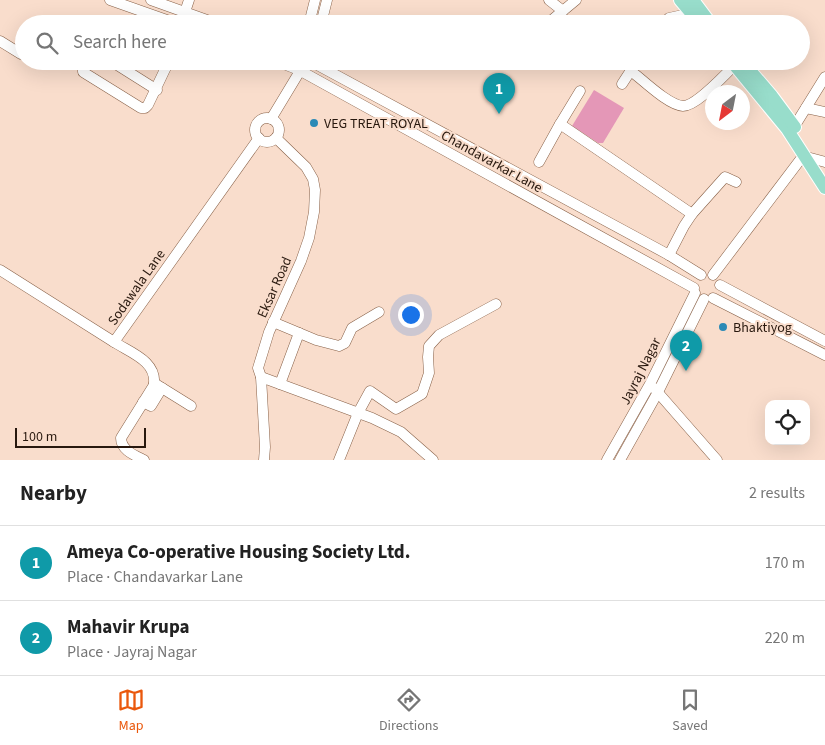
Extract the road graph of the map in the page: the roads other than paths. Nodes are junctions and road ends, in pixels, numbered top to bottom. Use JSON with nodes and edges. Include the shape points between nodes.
{"nodes":[{"id":1,"x":110,"y":0,"type":"edge"},
{"id":2,"x":151,"y":0,"type":"edge"},
{"id":3,"x":189,"y":0,"type":"edge"},
{"id":4,"x":315,"y":0,"type":"edge"},
{"id":5,"x":327,"y":0,"type":"edge"},
{"id":6,"x":548,"y":0,"type":"edge"},
{"id":7,"x":576,"y":0,"type":"edge"},
{"id":8,"x":680,"y":0,"type":"edge"},
{"id":9,"x":692,"y":6,"type":"edge"},
{"id":10,"x":562,"y":11,"type":"junction"},
{"id":11,"x":185,"y":12,"type":"junction"},
{"id":12,"x":152,"y":15,"type":"edge"},
{"id":13,"x":193,"y":15,"type":"edge"},
{"id":14,"x":311,"y":15,"type":"edge"},
{"id":15,"x":323,"y":15,"type":"edge"},
{"id":16,"x":557,"y":15,"type":"edge"},
{"id":17,"x":675,"y":15,"type":"edge"},
{"id":18,"x":702,"y":15,"type":"edge"},
{"id":19,"x":0,"y":41,"type":"edge"},
{"id":20,"x":15,"y":50,"type":"edge"},
{"id":21,"x":83,"y":70,"type":"edge"},
{"id":22,"x":125,"y":70,"type":"edge"},
{"id":23,"x":165,"y":70,"type":"edge"},
{"id":24,"x":297,"y":70,"type":"edge"},
{"id":25,"x":306,"y":70,"type":"edge"},
{"id":26,"x":327,"y":70,"type":"edge"},
{"id":27,"x":728,"y":70,"type":"edge"},
{"id":28,"x":742,"y":70,"type":"edge"},
{"id":29,"x":630,"y":71,"type":"joint"},
{"id":30,"x":825,"y":77,"type":"edge"},
{"id":31,"x":622,"y":84,"type":"dead end"},
{"id":32,"x":157,"y":90,"type":"junction"},
{"id":33,"x":580,"y":91,"type":"dead end"},
{"id":34,"x":806,"y":108,"type":"junction"},
{"id":35,"x":825,"y":112,"type":"edge"},
{"id":36,"x":271,"y":119,"type":"junction"},
{"id":37,"x":560,"y":124,"type":"junction"},
{"id":38,"x":791,"y":128,"type":"junction"},
{"id":39,"x":259,"y":138,"type":"junction"},
{"id":40,"x":276,"y":138,"type":"junction"},
{"id":41,"x":806,"y":157,"type":"junction"},
{"id":42,"x":539,"y":162,"type":"dead end"},
{"id":43,"x":825,"y":162,"type":"edge"},
{"id":44,"x":825,"y":180,"type":"edge"},
{"id":45,"x":736,"y":182,"type":"dead end"},
{"id":46,"x":825,"y":188,"type":"edge"},
{"id":47,"x":692,"y":214,"type":"junction"},
{"id":48,"x":669,"y":254,"type":"junction"},
{"id":49,"x":0,"y":270,"type":"edge"},
{"id":50,"x":701,"y":275,"type":"junction"},
{"id":51,"x":713,"y":275,"type":"junction"},
{"id":52,"x":720,"y":285,"type":"junction"},
{"id":53,"x":701,"y":294,"type":"junction"},
{"id":54,"x":496,"y":304,"type":"dead end"},
{"id":55,"x":379,"y":312,"type":"dead end"},
{"id":56,"x":273,"y":322,"type":"junction"},
{"id":57,"x":684,"y":327,"type":"junction"},
{"id":58,"x":299,"y":333,"type":"junction"},
{"id":59,"x":114,"y":342,"type":"junction"},
{"id":60,"x":825,"y":342,"type":"edge"},
{"id":61,"x":664,"y":355,"type":"junction"},
{"id":62,"x":825,"y":355,"type":"edge"},
{"id":63,"x":673,"y":360,"type":"junction"},
{"id":64,"x":261,"y":377,"type":"junction"},
{"id":65,"x":280,"y":384,"type":"junction"},
{"id":66,"x":650,"y":384,"type":"junction"},
{"id":67,"x":158,"y":386,"type":"junction"},
{"id":68,"x":658,"y":392,"type":"junction"},
{"id":69,"x":191,"y":406,"type":"dead end"},
{"id":70,"x":358,"y":413,"type":"junction"},
{"id":71,"x":614,"y":449,"type":"junction"},
{"id":72,"x":622,"y":458,"type":"edge"},
{"id":73,"x":144,"y":460,"type":"edge"},
{"id":74,"x":264,"y":460,"type":"edge"},
{"id":75,"x":339,"y":460,"type":"edge"},
{"id":76,"x":433,"y":460,"type":"edge"},
{"id":77,"x":607,"y":460,"type":"edge"},
{"id":78,"x":717,"y":460,"type":"edge"}],
"edges":[{"from":1,"to":12,"type":"street"},
{"from":2,"to":11,"type":"street"},
{"from":3,"to":11,"type":"street"},
{"from":4,"to":14,"type":"street"},
{"from":5,"to":15,"type":"street"},
{"from":6,"to":10,"type":"street"},
{"from":7,"to":10,"type":"street"},
{"from":8,"to":9,"type":"main road"},
{"from":9,"to":17,"type":"street"},
{"from":9,"to":18,"type":"main road"},
{"from":10,"to":16,"type":"street"},
{"from":11,"to":13,"type":"street"},
{"from":19,"to":20,"type":"street"},
{"from":21,"to":32,"type":"street","via":[[141,108],[148,105]]},
{"from":22,"to":32,"type":"street"},
{"from":23,"to":32,"type":"street"},
{"from":24,"to":36,"type":"street"},
{"from":25,"to":53,"type":"street","name":"Chandavarkar Lane"},
{"from":26,"to":48,"type":"street","name":"Chandavarkar Lane"},
{"from":27,"to":29,"type":"street","via":[[695,101],[684,106],[672,103]]},
{"from":28,"to":38,"type":"main road"},
{"from":29,"to":31,"type":"street"},
{"from":30,"to":34,"type":"street"},
{"from":33,"to":37,"type":"street"},
{"from":34,"to":35,"type":"street"},
{"from":34,"to":38,"type":"street"},
{"from":36,"to":39,"type":"street","via":[[264,119],[258,124]]},
{"from":36,"to":40,"type":"street","via":[[279,127]]},
{"from":37,"to":42,"type":"street"},
{"from":37,"to":47,"type":"street"},
{"from":38,"to":41,"type":"main road"},
{"from":39,"to":40,"type":"street","via":[[269,141]]},
{"from":39,"to":59,"type":"street","name":"Sodawala Lane"},
{"from":40,"to":56,"type":"street","name":"Eksar Road","via":[[306,167],[315,190],[309,238]]},
{"from":41,"to":43,"type":"street"},
{"from":41,"to":44,"type":"main road"},
{"from":41,"to":46,"type":"main road"},
{"from":41,"to":51,"type":"street"},
{"from":45,"to":47,"type":"street","via":[[726,176]]},
{"from":47,"to":48,"type":"street"},
{"from":48,"to":50,"type":"street","name":"Chandavarkar Lane"},
{"from":49,"to":59,"type":"street","name":"Sodawala Lane"},
{"from":50,"to":51,"type":"street"},
{"from":50,"to":53,"type":"street","via":[[697,278]]},
{"from":51,"to":52,"type":"street"},
{"from":52,"to":53,"type":"street","via":[[717,294]]},
{"from":52,"to":60,"type":"street"},
{"from":53,"to":57,"type":"street","name":"Jayraj Nagar"},
{"from":53,"to":62,"type":"street","name":"Chandavarkar Lane"},
{"from":54,"to":70,"type":"street","via":[[439,335],[429,346],[429,373],[422,394],[396,409],[370,391]]},
{"from":55,"to":58,"type":"street","via":[[352,328],[345,343],[339,346]]},
{"from":56,"to":58,"type":"street"},
{"from":56,"to":64,"type":"street","name":"Eksar Road","via":[[258,368]]},
{"from":57,"to":61,"type":"street","name":"Jayraj Nagar"},
{"from":57,"to":63,"type":"street","name":"Jayraj Nagar"},
{"from":58,"to":65,"type":"street"},
{"from":59,"to":67,"type":"street","via":[[149,364]]},
{"from":61,"to":63,"type":"street"},
{"from":61,"to":66,"type":"street","name":"Jayraj Nagar"},
{"from":63,"to":68,"type":"street","name":"Jayraj Nagar"},
{"from":64,"to":65,"type":"street"},
{"from":64,"to":74,"type":"street","name":"Eksar Road"},
{"from":65,"to":70,"type":"street"},
{"from":66,"to":68,"type":"street"},
{"from":66,"to":71,"type":"street","name":"Jayraj Nagar"},
{"from":67,"to":69,"type":"street"},
{"from":67,"to":73,"type":"street","via":[[121,438],[126,450]]},
{"from":68,"to":72,"type":"street","name":"Jayraj Nagar"},
{"from":68,"to":78,"type":"street"},
{"from":70,"to":75,"type":"street"},
{"from":70,"to":76,"type":"street","via":[[402,432]]},
{"from":71,"to":72,"type":"street"},
{"from":71,"to":77,"type":"street","name":"Jayraj Nagar"}]}
